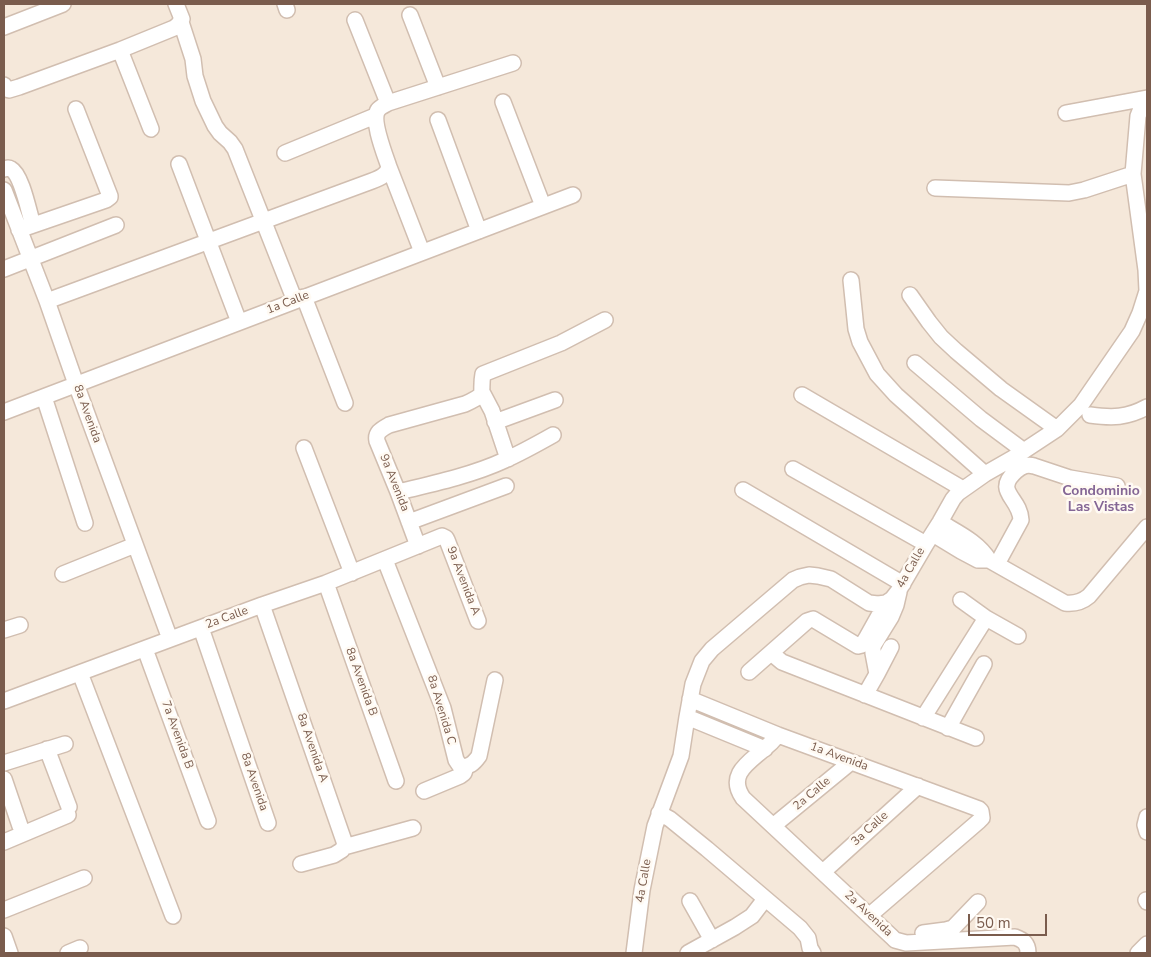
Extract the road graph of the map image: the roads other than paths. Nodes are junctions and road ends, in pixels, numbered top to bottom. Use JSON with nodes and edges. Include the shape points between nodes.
{"nodes":[{"id":1,"x":63,"y":4,"type":"edge"},
{"id":2,"x":176,"y":4,"type":"edge"},
{"id":3,"x":410,"y":15,"type":"dead end"},
{"id":4,"x":354,"y":20,"type":"dead end"},
{"id":5,"x":181,"y":22,"type":"junction"},
{"id":6,"x":4,"y":27,"type":"edge"},
{"id":7,"x":120,"y":50,"type":"junction"},
{"id":8,"x":513,"y":63,"type":"dead end"},
{"id":9,"x":4,"y":86,"type":"edge"},
{"id":10,"x":438,"y":87,"type":"junction"},
{"id":11,"x":1147,"y":100,"type":"edge"},
{"id":12,"x":502,"y":102,"type":"dead end"},
{"id":13,"x":388,"y":103,"type":"junction"},
{"id":14,"x":76,"y":109,"type":"dead end"},
{"id":15,"x":1066,"y":113,"type":"dead end"},
{"id":16,"x":376,"y":116,"type":"junction"},
{"id":17,"x":438,"y":120,"type":"dead end"},
{"id":18,"x":150,"y":128,"type":"dead end"},
{"id":19,"x":285,"y":153,"type":"dead end"},
{"id":20,"x":179,"y":164,"type":"dead end"},
{"id":21,"x":389,"y":166,"type":"junction"},
{"id":22,"x":4,"y":169,"type":"edge"},
{"id":23,"x":1133,"y":174,"type":"junction"},
{"id":24,"x":935,"y":188,"type":"dead end"},
{"id":25,"x":4,"y":190,"type":"edge"},
{"id":26,"x":572,"y":195,"type":"dead end"},
{"id":27,"x":543,"y":206,"type":"junction"},
{"id":28,"x":264,"y":222,"type":"junction"},
{"id":29,"x":116,"y":225,"type":"dead end"},
{"id":30,"x":26,"y":228,"type":"junction"},
{"id":31,"x":479,"y":231,"type":"junction"},
{"id":32,"x":209,"y":242,"type":"junction"},
{"id":33,"x":422,"y":252,"type":"junction"},
{"id":34,"x":30,"y":258,"type":"junction"},
{"id":35,"x":4,"y":269,"type":"edge"},
{"id":36,"x":851,"y":280,"type":"dead end"},
{"id":37,"x":910,"y":295,"type":"dead end"},
{"id":38,"x":300,"y":299,"type":"junction"},
{"id":39,"x":47,"y":301,"type":"junction"},
{"id":40,"x":605,"y":320,"type":"dead end"},
{"id":41,"x":239,"y":322,"type":"junction"},
{"id":42,"x":915,"y":363,"type":"dead end"},
{"id":43,"x":76,"y":384,"type":"junction"},
{"id":44,"x":482,"y":392,"type":"junction"},
{"id":45,"x":802,"y":395,"type":"dead end"},
{"id":46,"x":44,"y":397,"type":"junction"},
{"id":47,"x":555,"y":400,"type":"dead end"},
{"id":48,"x":345,"y":403,"type":"dead end"},
{"id":49,"x":1147,"y":407,"type":"edge"},
{"id":50,"x":4,"y":412,"type":"edge"},
{"id":51,"x":1090,"y":415,"type":"dead end"},
{"id":52,"x":496,"y":422,"type":"junction"},
{"id":53,"x":1057,"y":429,"type":"junction"},
{"id":54,"x":552,"y":436,"type":"dead end"},
{"id":55,"x":304,"y":448,"type":"dead end"},
{"id":56,"x":1024,"y":450,"type":"junction"},
{"id":57,"x":508,"y":459,"type":"junction"},
{"id":58,"x":793,"y":469,"type":"dead end"},
{"id":59,"x":985,"y":474,"type":"junction"},
{"id":60,"x":506,"y":486,"type":"dead end"},
{"id":61,"x":1117,"y":486,"type":"dead end"},
{"id":62,"x":962,"y":489,"type":"junction"},
{"id":63,"x":743,"y":490,"type":"dead end"},
{"id":64,"x":398,"y":492,"type":"junction"},
{"id":65,"x":409,"y":522,"type":"junction"},
{"id":66,"x":85,"y":523,"type":"dead end"},
{"id":67,"x":1147,"y":527,"type":"edge"},
{"id":68,"x":933,"y":533,"type":"junction"},
{"id":69,"x":447,"y":540,"type":"joint"},
{"id":70,"x":135,"y":544,"type":"junction"},
{"id":71,"x":418,"y":546,"type":"junction"},
{"id":72,"x":385,"y":560,"type":"junction"},
{"id":73,"x":993,"y":562,"type":"junction"},
{"id":74,"x":352,"y":573,"type":"junction"},
{"id":75,"x":63,"y":574,"type":"dead end"},
{"id":76,"x":326,"y":583,"type":"junction"},
{"id":77,"x":901,"y":587,"type":"junction"},
{"id":78,"x":961,"y":600,"type":"dead end"},
{"id":79,"x":886,"y":603,"type":"junction"},
{"id":80,"x":262,"y":605,"type":"junction"},
{"id":81,"x":986,"y":618,"type":"junction"},
{"id":82,"x":478,"y":621,"type":"dead end"},
{"id":83,"x":20,"y":625,"type":"dead end"},
{"id":84,"x":201,"y":628,"type":"junction"},
{"id":85,"x":4,"y":630,"type":"edge"},
{"id":86,"x":1018,"y":636,"type":"dead end"},
{"id":87,"x":170,"y":639,"type":"junction"},
{"id":88,"x":871,"y":640,"type":"junction"},
{"id":89,"x":892,"y":647,"type":"dead end"},
{"id":90,"x":145,"y":649,"type":"junction"},
{"id":91,"x":773,"y":651,"type":"junction"},
{"id":92,"x":984,"y":664,"type":"dead end"},
{"id":93,"x":749,"y":672,"type":"dead end"},
{"id":94,"x":80,"y":673,"type":"junction"},
{"id":95,"x":877,"y":674,"type":"junction"},
{"id":96,"x":495,"y":680,"type":"dead end"},
{"id":97,"x":866,"y":695,"type":"junction"},
{"id":98,"x":690,"y":699,"type":"junction"},
{"id":99,"x":4,"y":701,"type":"edge"},
{"id":100,"x":686,"y":717,"type":"junction"},
{"id":101,"x":923,"y":718,"type":"junction"},
{"id":102,"x":948,"y":728,"type":"junction"},
{"id":103,"x":778,"y":735,"type":"junction"},
{"id":104,"x":976,"y":738,"type":"dead end"},
{"id":105,"x":65,"y":744,"type":"dead end"},
{"id":106,"x":47,"y":749,"type":"junction"},
{"id":107,"x":765,"y":749,"type":"junction"},
{"id":108,"x":851,"y":762,"type":"junction"},
{"id":109,"x":4,"y":763,"type":"edge"},
{"id":110,"x":466,"y":767,"type":"junction"},
{"id":111,"x":4,"y":779,"type":"edge"},
{"id":112,"x":396,"y":781,"type":"dead end"},
{"id":113,"x":918,"y":786,"type":"junction"},
{"id":114,"x":424,"y":791,"type":"dead end"},
{"id":115,"x":659,"y":813,"type":"junction"},
{"id":116,"x":208,"y":821,"type":"dead end"},
{"id":117,"x":268,"y":823,"type":"dead end"},
{"id":118,"x":20,"y":826,"type":"dead end"},
{"id":119,"x":774,"y":826,"type":"junction"},
{"id":120,"x":413,"y":828,"type":"dead end"},
{"id":121,"x":4,"y":842,"type":"edge"},
{"id":122,"x":344,"y":847,"type":"junction"},
{"id":123,"x":301,"y":864,"type":"dead end"},
{"id":124,"x":822,"y":872,"type":"junction"},
{"id":125,"x":84,"y":878,"type":"dead end"},
{"id":126,"x":765,"y":899,"type":"junction"},
{"id":127,"x":690,"y":901,"type":"dead end"},
{"id":128,"x":978,"y":902,"type":"dead end"},
{"id":129,"x":4,"y":910,"type":"edge"},
{"id":130,"x":870,"y":915,"type":"junction"},
{"id":131,"x":173,"y":916,"type":"dead end"},
{"id":132,"x":4,"y":936,"type":"edge"},
{"id":133,"x":892,"y":937,"type":"junction"},
{"id":134,"x":712,"y":940,"type":"junction"},
{"id":135,"x":1147,"y":944,"type":"edge"},
{"id":136,"x":809,"y":951,"type":"edge"},
{"id":137,"x":10,"y":953,"type":"edge"},
{"id":138,"x":634,"y":953,"type":"edge"},
{"id":139,"x":688,"y":953,"type":"edge"},
{"id":140,"x":1028,"y":953,"type":"edge"},
{"id":141,"x":1138,"y":953,"type":"edge"}],
"edges":[{"from":1,"to":6,"type":"street"},
{"from":2,"to":5,"type":"street"},
{"from":3,"to":10,"type":"street"},
{"from":4,"to":13,"type":"street"},
{"from":5,"to":7,"type":"street","via":[[174,28]]},
{"from":5,"to":28,"type":"street","via":[[203,100],[215,126],[235,148]]},
{"from":7,"to":9,"type":"street","via":[[9,90]]},
{"from":7,"to":18,"type":"street"},
{"from":8,"to":10,"type":"street"},
{"from":10,"to":13,"type":"street"},
{"from":11,"to":15,"type":"street"},
{"from":11,"to":23,"type":"street","name":"4a Calle","via":[[1138,116]]},
{"from":12,"to":27,"type":"street"},
{"from":13,"to":16,"type":"street","via":[[379,109]]},
{"from":14,"to":30,"type":"street","via":[[110,197]]},
{"from":16,"to":19,"type":"street"},
{"from":16,"to":21,"type":"street","via":[[376,126]]},
{"from":17,"to":31,"type":"street"},
{"from":20,"to":32,"type":"street"},
{"from":21,"to":28,"type":"street","via":[[382,177]]},
{"from":21,"to":33,"type":"street"},
{"from":22,"to":30,"type":"street","via":[[13,170],[20,181]]},
{"from":23,"to":24,"type":"street","via":[[1069,193]]},
{"from":23,"to":53,"type":"street","name":"4a Calle","via":[[1147,291],[1132,331],[1081,405]]},
{"from":25,"to":30,"type":"street","name":"8a Avenida"},
{"from":26,"to":27,"type":"street","name":"1a Calle"},
{"from":27,"to":31,"type":"street","name":"1a Calle"},
{"from":28,"to":32,"type":"street"},
{"from":28,"to":38,"type":"street"},
{"from":29,"to":34,"type":"street"},
{"from":30,"to":34,"type":"street","name":"8a Avenida"},
{"from":31,"to":33,"type":"street","name":"1a Calle"},
{"from":32,"to":39,"type":"street"},
{"from":32,"to":41,"type":"street"},
{"from":33,"to":38,"type":"street","name":"1a Calle"},
{"from":34,"to":35,"type":"street"},
{"from":34,"to":39,"type":"street","name":"8a Avenida"},
{"from":36,"to":59,"type":"street","via":[[858,336],[877,374]]},
{"from":37,"to":53,"type":"street","via":[[941,337],[956,351],[1001,389]]},
{"from":38,"to":41,"type":"street","name":"1a Calle"},
{"from":38,"to":48,"type":"street"},
{"from":39,"to":43,"type":"street","name":"8a Avenida"},
{"from":40,"to":44,"type":"street","via":[[561,343],[483,374]]},
{"from":41,"to":43,"type":"street","name":"1a Calle"},
{"from":42,"to":56,"type":"street","via":[[981,419]]},
{"from":43,"to":46,"type":"street","name":"1a Calle"},
{"from":43,"to":70,"type":"street","name":"8a Avenida"},
{"from":44,"to":52,"type":"street"},
{"from":44,"to":64,"type":"street","name":"9a Avenida","via":[[465,404],[389,425],[379,431],[376,438]]},
{"from":45,"to":62,"type":"street"},
{"from":46,"to":50,"type":"street","name":"1a Calle"},
{"from":46,"to":66,"type":"street"},
{"from":47,"to":52,"type":"street"},
{"from":49,"to":51,"type":"street","via":[[1114,418]]},
{"from":52,"to":57,"type":"street"},
{"from":53,"to":56,"type":"street","name":"4a Calle"},
{"from":54,"to":57,"type":"street"},
{"from":55,"to":74,"type":"street"},
{"from":56,"to":59,"type":"street","name":"4a Calle"},
{"from":57,"to":64,"type":"street","via":[[438,483]]},
{"from":58,"to":68,"type":"street"},
{"from":59,"to":62,"type":"street","name":"4a Calle"},
{"from":60,"to":65,"type":"street"},
{"from":61,"to":73,"type":"street","via":[[1023,466],[1006,487],[1018,507],[1021,520]]},
{"from":62,"to":68,"type":"street","name":"4a Calle"},
{"from":63,"to":77,"type":"street"},
{"from":64,"to":65,"type":"street","name":"9a Avenida"},
{"from":65,"to":71,"type":"street","name":"9a Avenida"},
{"from":67,"to":73,"type":"street","via":[[1089,596],[1071,604]]},
{"from":68,"to":73,"type":"street","via":[[956,540],[978,560]]},
{"from":68,"to":77,"type":"street","name":"4a Calle"},
{"from":69,"to":71,"type":"street","name":"2a Calle","via":[[442,536]]},
{"from":69,"to":82,"type":"street","name":"9a Avenida A"},
{"from":70,"to":75,"type":"street"},
{"from":70,"to":87,"type":"street","name":"8a Avenida"},
{"from":71,"to":72,"type":"street","name":"2a Calle"},
{"from":72,"to":74,"type":"street","name":"2a Calle"},
{"from":72,"to":110,"type":"street","name":"8a Avenida C","via":[[443,708],[458,764]]},
{"from":74,"to":76,"type":"street","name":"2a Calle"},
{"from":76,"to":80,"type":"street","name":"2a Calle"},
{"from":76,"to":112,"type":"street","name":"8a Avenida B"},
{"from":77,"to":79,"type":"street","name":"4a Calle"},
{"from":77,"to":88,"type":"street","via":[[891,616]]},
{"from":78,"to":81,"type":"street"},
{"from":79,"to":88,"type":"street"},
{"from":79,"to":98,"type":"street","name":"4a Calle","via":[[869,603],[831,579],[809,575],[792,580],[712,649],[702,661]]},
{"from":80,"to":84,"type":"street","name":"2a Calle"},
{"from":80,"to":122,"type":"street","name":"8a Avenida A"},
{"from":81,"to":86,"type":"street"},
{"from":81,"to":101,"type":"street"},
{"from":83,"to":85,"type":"street"},
{"from":84,"to":87,"type":"street","name":"2a Calle"},
{"from":84,"to":117,"type":"street","name":"8a Avenida"},
{"from":87,"to":90,"type":"street","name":"2a Calle"},
{"from":88,"to":91,"type":"street","via":[[858,646],[813,619]]},
{"from":88,"to":95,"type":"street"},
{"from":89,"to":95,"type":"street"},
{"from":90,"to":94,"type":"street","name":"2a Calle"},
{"from":90,"to":116,"type":"street","name":"7a Avenida B"},
{"from":91,"to":93,"type":"street"},
{"from":91,"to":97,"type":"street","via":[[782,662]]},
{"from":92,"to":102,"type":"street"},
{"from":94,"to":99,"type":"street","name":"2a Calle"},
{"from":94,"to":131,"type":"street"},
{"from":95,"to":97,"type":"street"},
{"from":96,"to":110,"type":"street","via":[[479,756]]},
{"from":97,"to":101,"type":"street"},
{"from":98,"to":100,"type":"street","name":"4a Calle"},
{"from":98,"to":103,"type":"street","name":"1a Avenida"},
{"from":100,"to":107,"type":"street"},
{"from":100,"to":115,"type":"street","name":"4a Calle","via":[[681,756]]},
{"from":101,"to":102,"type":"street"},
{"from":102,"to":104,"type":"street"},
{"from":103,"to":107,"type":"street"},
{"from":103,"to":108,"type":"street","name":"1a Avenida"},
{"from":105,"to":106,"type":"street"},
{"from":106,"to":109,"type":"street"},
{"from":106,"to":121,"type":"street","via":[[68,811]]},
{"from":107,"to":119,"type":"street","name":"2a Avenida","via":[[740,771],[738,788],[743,798]]},
{"from":108,"to":113,"type":"street","name":"1a Avenida"},
{"from":108,"to":119,"type":"street","name":"2a Calle"},
{"from":110,"to":114,"type":"street","via":[[460,776]]},
{"from":111,"to":118,"type":"street"},
{"from":113,"to":124,"type":"street","name":"3a Calle"},
{"from":113,"to":130,"type":"street","name":"1a Avenida","via":[[979,809],[982,818]]},
{"from":115,"to":126,"type":"street"},
{"from":115,"to":138,"type":"street","name":"4a Calle","via":[[642,890]]},
{"from":119,"to":124,"type":"street","name":"2a Avenida"},
{"from":120,"to":122,"type":"street"},
{"from":122,"to":123,"type":"street","via":[[334,855]]},
{"from":124,"to":130,"type":"street","name":"2a Avenida"},
{"from":125,"to":129,"type":"street"},
{"from":126,"to":134,"type":"street","via":[[752,916]]},
{"from":126,"to":136,"type":"street","via":[[800,928],[808,938]]},
{"from":127,"to":134,"type":"street"},
{"from":128,"to":133,"type":"street","via":[[953,928]]},
{"from":130,"to":133,"type":"street","name":"2a Avenida"},
{"from":132,"to":137,"type":"street"},
{"from":133,"to":140,"type":"street","name":"2a Avenida","via":[[906,943],[1015,937],[1025,942]]},
{"from":134,"to":139,"type":"street"},
{"from":135,"to":141,"type":"street"}]}
